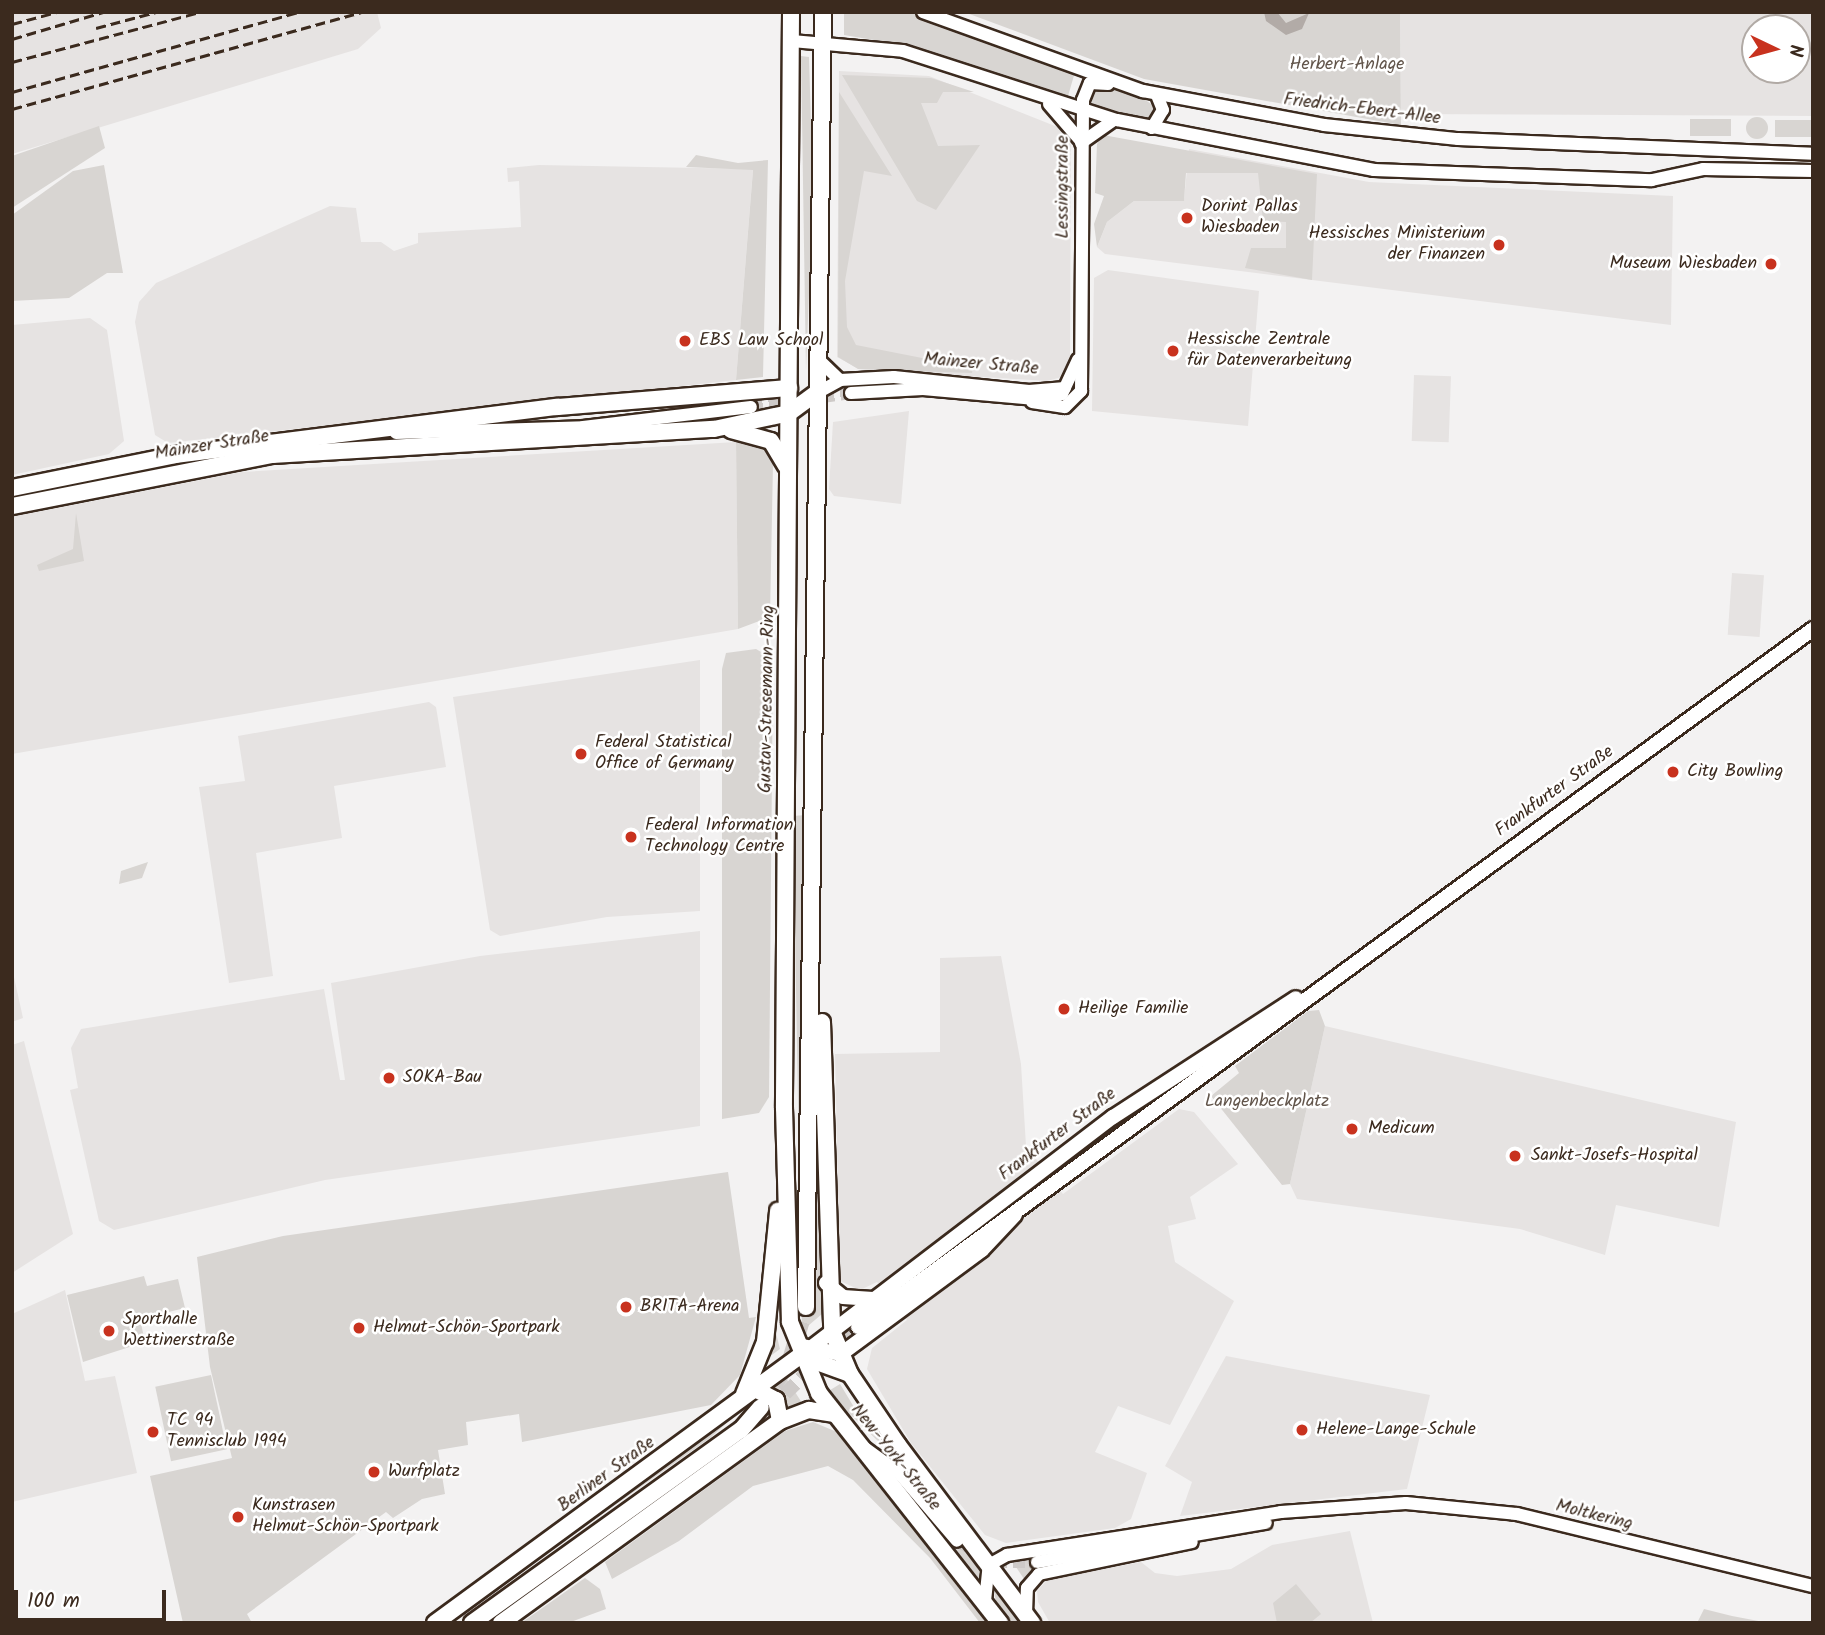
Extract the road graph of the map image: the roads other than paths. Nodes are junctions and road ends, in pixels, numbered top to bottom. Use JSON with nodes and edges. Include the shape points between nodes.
{"nodes":[{"id":1,"x":791,"y":12,"type":"edge"},
{"id":2,"x":823,"y":12,"type":"edge"},
{"id":3,"x":923,"y":12,"type":"edge"},
{"id":4,"x":792,"y":41,"type":"junction"},
{"id":5,"x":822,"y":41,"type":"junction"},
{"id":6,"x":1143,"y":91,"type":"junction"},
{"id":7,"x":1157,"y":94,"type":"junction"},
{"id":8,"x":1047,"y":102,"type":"junction"},
{"id":9,"x":1082,"y":111,"type":"junction"},
{"id":10,"x":1117,"y":120,"type":"junction"},
{"id":11,"x":1152,"y":128,"type":"junction"},
{"id":12,"x":1081,"y":143,"type":"junction"},
{"id":13,"x":1813,"y":154,"type":"edge"},
{"id":14,"x":1813,"y":171,"type":"edge"},
{"id":15,"x":1081,"y":348,"type":"junction"},
{"id":16,"x":818,"y":359,"type":"junction"},
{"id":17,"x":840,"y":380,"type":"junction"},
{"id":18,"x":789,"y":388,"type":"junction"},
{"id":19,"x":1065,"y":388,"type":"junction"},
{"id":20,"x":851,"y":393,"type":"tunnel mouth"},
{"id":21,"x":814,"y":400,"type":"junction"},
{"id":22,"x":1032,"y":401,"type":"junction"},
{"id":23,"x":751,"y":407,"type":"tunnel mouth"},
{"id":24,"x":789,"y":413,"type":"junction"},
{"id":25,"x":714,"y":429,"type":"junction"},
{"id":26,"x":484,"y":432,"type":"junction"},
{"id":27,"x":360,"y":434,"type":"junction"},
{"id":28,"x":420,"y":444,"type":"junction"},
{"id":29,"x":789,"y":476,"type":"junction"},
{"id":30,"x":12,"y":488,"type":"edge"},
{"id":31,"x":12,"y":506,"type":"edge"},
{"id":32,"x":1813,"y":629,"type":"edge"},
{"id":33,"x":786,"y":803,"type":"junction"},
{"id":34,"x":812,"y":803,"type":"junction"},
{"id":35,"x":814,"y":925,"type":"junction"},
{"id":36,"x":1320,"y":987,"type":"junction"},
{"id":37,"x":784,"y":1146,"type":"junction"},
{"id":38,"x":1024,"y":1203,"type":"junction"},
{"id":39,"x":826,"y":1283,"type":"junction"},
{"id":40,"x":873,"y":1299,"type":"junction"},
{"id":41,"x":806,"y":1307,"type":"tunnel mouth"},
{"id":42,"x":858,"y":1327,"type":"tunnel mouth"},
{"id":43,"x":832,"y":1331,"type":"junction"},
{"id":44,"x":801,"y":1348,"type":"junction"},
{"id":45,"x":841,"y":1354,"type":"junction"},
{"id":46,"x":850,"y":1374,"type":"junction"},
{"id":47,"x":755,"y":1390,"type":"junction"},
{"id":48,"x":736,"y":1404,"type":"junction"},
{"id":49,"x":763,"y":1409,"type":"tunnel mouth"},
{"id":50,"x":835,"y":1414,"type":"junction"},
{"id":51,"x":780,"y":1422,"type":"junction"},
{"id":52,"x":862,"y":1446,"type":"junction"},
{"id":53,"x":1363,"y":1505,"type":"junction"},
{"id":54,"x":1173,"y":1537,"type":"junction"},
{"id":55,"x":957,"y":1541,"type":"tunnel mouth"},
{"id":56,"x":1126,"y":1545,"type":"junction"},
{"id":57,"x":1037,"y":1562,"type":"tunnel mouth"},
{"id":58,"x":991,"y":1563,"type":"junction"},
{"id":59,"x":1813,"y":1586,"type":"edge"},
{"id":60,"x":985,"y":1601,"type":"junction"},
{"id":61,"x":1029,"y":1618,"type":"edge"},
{"id":62,"x":435,"y":1623,"type":"edge"},
{"id":63,"x":472,"y":1623,"type":"edge"},
{"id":64,"x":501,"y":1623,"type":"edge"},
{"id":65,"x":1000,"y":1623,"type":"edge"}],
"edges":[{"from":1,"to":4,"type":"main road","name":"Gustav-Stresemann-Ring"},
{"from":2,"to":5,"type":"main road"},
{"from":3,"to":6,"type":"street","name":"Friedrich-Ebert-Allee"},
{"from":4,"to":5,"type":"street"},
{"from":4,"to":18,"type":"main road","name":"Gustav-Stresemann-Ring"},
{"from":5,"to":8,"type":"street","via":[[903,51]]},
{"from":5,"to":16,"type":"main road"},
{"from":6,"to":7,"type":"street","name":"Friedrich-Ebert-Allee"},
{"from":6,"to":9,"type":"street","name":"Lessingstraße","via":[[1090,83]]},
{"from":7,"to":11,"type":"street","via":[[1163,110]]},
{"from":7,"to":13,"type":"street","name":"Friedrich-Ebert-Allee","via":[[1378,133]]},
{"from":8,"to":9,"type":"street"},
{"from":8,"to":12,"type":"street"},
{"from":9,"to":10,"type":"street"},
{"from":9,"to":12,"type":"street","name":"Lessingstraße"},
{"from":10,"to":11,"type":"street"},
{"from":10,"to":12,"type":"street","via":[[1096,127]]},
{"from":11,"to":14,"type":"street","via":[[1374,170],[1652,180],[1703,169]]},
{"from":12,"to":15,"type":"street","name":"Lessingstraße"},
{"from":15,"to":19,"type":"street","name":"Lessingstraße"},
{"from":15,"to":22,"type":"street","name":"Lessingstraße","via":[[1082,385],[1074,403]]},
{"from":16,"to":17,"type":"street"},
{"from":16,"to":21,"type":"main road"},
{"from":17,"to":19,"type":"street","name":"Mainzer Straße","via":[[905,377],[1029,391]]},
{"from":17,"to":21,"type":"street"},
{"from":18,"to":21,"type":"main road"},
{"from":18,"to":24,"type":"main road","name":"Gustav-Stresemann-Ring"},
{"from":18,"to":27,"type":"main road","name":"Mainzer Straße","via":[[557,407]]},
{"from":19,"to":22,"type":"street","name":"Mainzer Straße","via":[[1056,398]]},
{"from":20,"to":22,"type":"street","name":"Mainzer Straße","via":[[937,389]]},
{"from":21,"to":24,"type":"main road","name":"Mainzer Straße"},
{"from":21,"to":34,"type":"main road"},
{"from":23,"to":26,"type":"street","name":"Mainzer Straße"},
{"from":24,"to":25,"type":"main road","name":"Mainzer Straße"},
{"from":24,"to":29,"type":"main road","name":"Gustav-Stresemann-Ring"},
{"from":25,"to":28,"type":"main road","name":"Mainzer Straße"},
{"from":25,"to":29,"type":"main road","via":[[763,436],[779,450]]},
{"from":26,"to":27,"type":"street","name":"Mainzer Straße"},
{"from":26,"to":28,"type":"street","name":"Mainzer Straße"},
{"from":27,"to":30,"type":"main road","name":"Mainzer Straße","via":[[141,460]]},
{"from":28,"to":31,"type":"main road","name":"Mainzer Straße","via":[[272,455]]},
{"from":29,"to":33,"type":"main road","name":"Gustav-Stresemann-Ring"},
{"from":32,"to":36,"type":"main road","name":"Frankfurter Straße"},
{"from":33,"to":34,"type":"main road","via":[[794,810]]},
{"from":33,"to":37,"type":"main road","name":"Gustav-Stresemann-Ring"},
{"from":34,"to":35,"type":"main road"},
{"from":35,"to":39,"type":"main road"},
{"from":35,"to":41,"type":"main road"},
{"from":36,"to":38,"type":"main road","name":"Frankfurter Straße"},
{"from":36,"to":40,"type":"main road","name":"Frankfurter Straße","via":[[1157,1086]]},
{"from":37,"to":44,"type":"main road","name":"Gustav-Stresemann-Ring"},
{"from":37,"to":48,"type":"main road","via":[[767,1332],[751,1381]]},
{"from":38,"to":42,"type":"main road","name":"Frankfurter Straße"},
{"from":38,"to":45,"type":"main road","via":[[995,1240]]},
{"from":39,"to":40,"type":"main road","via":[[843,1297]]},
{"from":39,"to":43,"type":"main road"},
{"from":40,"to":43,"type":"main road","name":"Frankfurter Straße"},
{"from":43,"to":44,"type":"main road","name":"Frankfurter Straße"},
{"from":43,"to":45,"type":"main road"},
{"from":44,"to":45,"type":"main road"},
{"from":44,"to":46,"type":"main road"},
{"from":44,"to":47,"type":"main road","name":"Berliner Straße"},
{"from":44,"to":50,"type":"main road","name":"New-York-Straße"},
{"from":45,"to":46,"type":"main road","name":"New-York-Straße"},
{"from":46,"to":58,"type":"main road","name":"New-York-Straße"},
{"from":47,"to":48,"type":"main road","name":"Berliner Straße"},
{"from":47,"to":51,"type":"main road","via":[[776,1400]]},
{"from":48,"to":62,"type":"main road","name":"Berliner Straße"},
{"from":49,"to":63,"type":"main road","via":[[741,1430]]},
{"from":50,"to":51,"type":"main road","via":[[809,1409]]},
{"from":50,"to":52,"type":"main road","name":"New-York-Straße"},
{"from":51,"to":64,"type":"main road"},
{"from":52,"to":55,"type":"street","via":[[899,1473]]},
{"from":52,"to":60,"type":"main road","name":"New-York-Straße"},
{"from":53,"to":54,"type":"street","name":"Moltkering"},
{"from":53,"to":54,"type":"street","name":"Moltkering"},
{"from":53,"to":59,"type":"street","name":"Moltkering","via":[[1437,1504],[1517,1514]]},
{"from":54,"to":56,"type":"street"},
{"from":54,"to":56,"type":"street","name":"Moltkering"},
{"from":56,"to":57,"type":"street","name":"Moltkering"},
{"from":56,"to":58,"type":"street","name":"Moltkering"},
{"from":56,"to":61,"type":"street","via":[[1039,1574],[1027,1588]]},
{"from":58,"to":60,"type":"street"},
{"from":58,"to":61,"type":"main road","name":"New-York-Straße"},
{"from":60,"to":65,"type":"main road","name":"New-York-Straße"}]}
